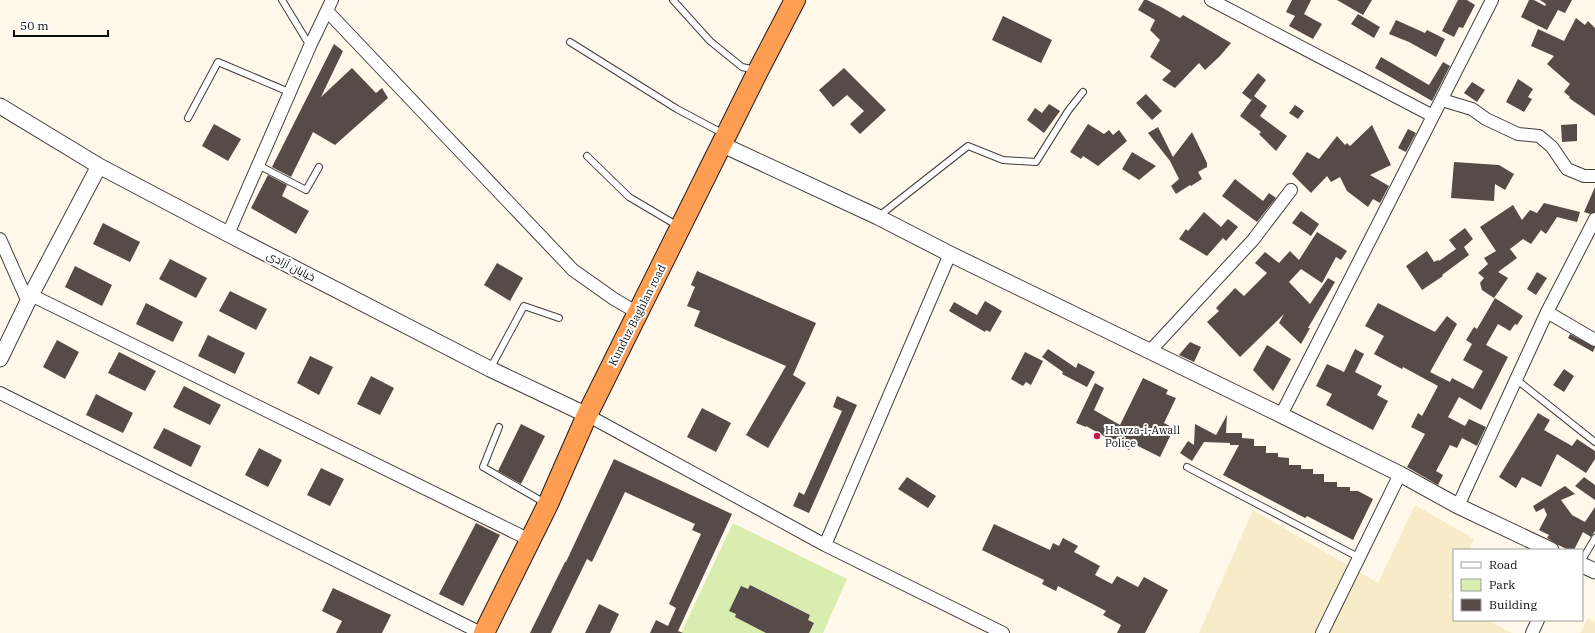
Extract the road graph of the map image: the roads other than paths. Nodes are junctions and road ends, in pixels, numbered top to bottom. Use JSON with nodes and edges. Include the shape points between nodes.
{"nodes":[{"id":1,"x":282,"y":0,"type":"edge"},
{"id":2,"x":332,"y":0,"type":"edge"},
{"id":3,"x":673,"y":0,"type":"edge"},
{"id":4,"x":1211,"y":0,"type":"edge"},
{"id":5,"x":1492,"y":0,"type":"edge"},
{"id":6,"x":793,"y":1,"type":"edge"},
{"id":7,"x":327,"y":11,"type":"junction"},
{"id":8,"x":570,"y":42,"type":"dead end"},
{"id":9,"x":310,"y":46,"type":"junction"},
{"id":10,"x":758,"y":71,"type":"junction"},
{"id":11,"x":289,"y":92,"type":"junction"},
{"id":12,"x":1083,"y":92,"type":"dead end"},
{"id":13,"x":1442,"y":100,"type":"junction"},
{"id":14,"x":0,"y":106,"type":"edge"},
{"id":15,"x":1433,"y":116,"type":"junction"},
{"id":16,"x":188,"y":118,"type":"dead end"},
{"id":17,"x":725,"y":140,"type":"junction"},
{"id":18,"x":587,"y":156,"type":"dead end"},
{"id":19,"x":258,"y":165,"type":"junction"},
{"id":20,"x":99,"y":166,"type":"junction"},
{"id":21,"x":318,"y":167,"type":"dead end"},
{"id":22,"x":1595,"y":176,"type":"edge"},
{"id":23,"x":1292,"y":190,"type":"dead end"},
{"id":24,"x":878,"y":217,"type":"junction"},
{"id":25,"x":1595,"y":219,"type":"edge"},
{"id":26,"x":681,"y":227,"type":"junction"},
{"id":27,"x":228,"y":234,"type":"junction"},
{"id":28,"x":0,"y":239,"type":"edge"},
{"id":29,"x":950,"y":254,"type":"junction"},
{"id":30,"x":30,"y":298,"type":"junction"},
{"id":31,"x":1547,"y":312,"type":"junction"},
{"id":32,"x":638,"y":313,"type":"junction"},
{"id":33,"x":559,"y":318,"type":"dead end"},
{"id":34,"x":1595,"y":340,"type":"edge"},
{"id":35,"x":1150,"y":351,"type":"junction"},
{"id":36,"x":0,"y":359,"type":"edge"},
{"id":37,"x":490,"y":369,"type":"junction"},
{"id":38,"x":1517,"y":380,"type":"junction"},
{"id":39,"x":0,"y":393,"type":"edge"},
{"id":40,"x":587,"y":415,"type":"junction"},
{"id":41,"x":1281,"y":415,"type":"junction"},
{"id":42,"x":499,"y":427,"type":"dead end"},
{"id":43,"x":1595,"y":442,"type":"edge"},
{"id":44,"x":1187,"y":467,"type":"dead end"},
{"id":45,"x":1400,"y":474,"type":"junction"},
{"id":46,"x":548,"y":504,"type":"junction"},
{"id":47,"x":1458,"y":506,"type":"junction"},
{"id":48,"x":1595,"y":538,"type":"edge"},
{"id":49,"x":530,"y":540,"type":"junction"},
{"id":50,"x":825,"y":545,"type":"junction"},
{"id":51,"x":1549,"y":549,"type":"edge"},
{"id":52,"x":1358,"y":556,"type":"junction"},
{"id":53,"x":1583,"y":558,"type":"edge"},
{"id":54,"x":1583,"y":565,"type":"edge"},
{"id":55,"x":1595,"y":571,"type":"edge"},
{"id":56,"x":1538,"y":621,"type":"edge"},
{"id":57,"x":483,"y":633,"type":"edge"},
{"id":58,"x":1003,"y":633,"type":"edge"},
{"id":59,"x":1322,"y":633,"type":"edge"},
{"id":60,"x":1532,"y":633,"type":"edge"}],
"edges":[{"from":1,"to":9,"type":"lane"},
{"from":2,"to":7,"type":"street"},
{"from":3,"to":10,"type":"lane","via":[[710,41],[742,67]]},
{"from":4,"to":15,"type":"street"},
{"from":5,"to":13,"type":"street"},
{"from":6,"to":10,"type":"highway","name":"Kunduz Baghlan road"},
{"from":7,"to":9,"type":"street"},
{"from":7,"to":32,"type":"street","via":[[573,270]]},
{"from":8,"to":17,"type":"lane"},
{"from":9,"to":11,"type":"street"},
{"from":10,"to":17,"type":"highway","name":"Kunduz Baghlan road"},
{"from":11,"to":16,"type":"lane","via":[[218,62]]},
{"from":11,"to":19,"type":"street"},
{"from":12,"to":24,"type":"lane","via":[[1036,162],[1003,160],[968,146]]},
{"from":13,"to":15,"type":"street"},
{"from":13,"to":22,"type":"street","via":[[1472,109],[1486,119],[1518,134],[1540,136],[1552,147],[1567,169],[1584,176]]},
{"from":14,"to":20,"type":"street","name":"خیابان آزادی"},
{"from":15,"to":41,"type":"street"},
{"from":17,"to":24,"type":"street"},
{"from":17,"to":26,"type":"highway","name":"Kunduz Baghlan road"},
{"from":18,"to":26,"type":"lane","via":[[629,197]]},
{"from":19,"to":21,"type":"lane","via":[[306,190]]},
{"from":19,"to":27,"type":"street"},
{"from":20,"to":27,"type":"street","name":"خیابان آزادی"},
{"from":20,"to":30,"type":"street"},
{"from":23,"to":35,"type":"street","via":[[1253,240]]},
{"from":24,"to":29,"type":"street"},
{"from":25,"to":31,"type":"street"},
{"from":26,"to":32,"type":"highway","name":"Kunduz Baghlan road"},
{"from":27,"to":37,"type":"street","name":"خیابان آزادی"},
{"from":28,"to":30,"type":"street"},
{"from":29,"to":35,"type":"street"},
{"from":29,"to":50,"type":"street"},
{"from":30,"to":36,"type":"street"},
{"from":30,"to":49,"type":"street"},
{"from":31,"to":34,"type":"street"},
{"from":31,"to":38,"type":"street"},
{"from":32,"to":40,"type":"highway","name":"Kunduz Baghlan road"},
{"from":33,"to":37,"type":"lane","via":[[524,306]]},
{"from":35,"to":41,"type":"street"},
{"from":37,"to":40,"type":"street","name":"خیابان آزادی"},
{"from":38,"to":43,"type":"lane"},
{"from":38,"to":47,"type":"street"},
{"from":39,"to":57,"type":"street"},
{"from":40,"to":46,"type":"highway","name":"Kunduz Baghlan road"},
{"from":40,"to":50,"type":"street"},
{"from":41,"to":45,"type":"street"},
{"from":42,"to":46,"type":"lane","via":[[483,467]]},
{"from":44,"to":52,"type":"lane"},
{"from":45,"to":47,"type":"street"},
{"from":45,"to":52,"type":"street"},
{"from":46,"to":49,"type":"highway","name":"Kunduz Baghlan road"},
{"from":47,"to":51,"type":"street"},
{"from":48,"to":53,"type":"lane"},
{"from":49,"to":57,"type":"highway","name":"Kunduz Baghlan road"},
{"from":50,"to":58,"type":"street"},
{"from":52,"to":59,"type":"street"},
{"from":54,"to":55,"type":"street"},
{"from":56,"to":60,"type":"street"}]}
